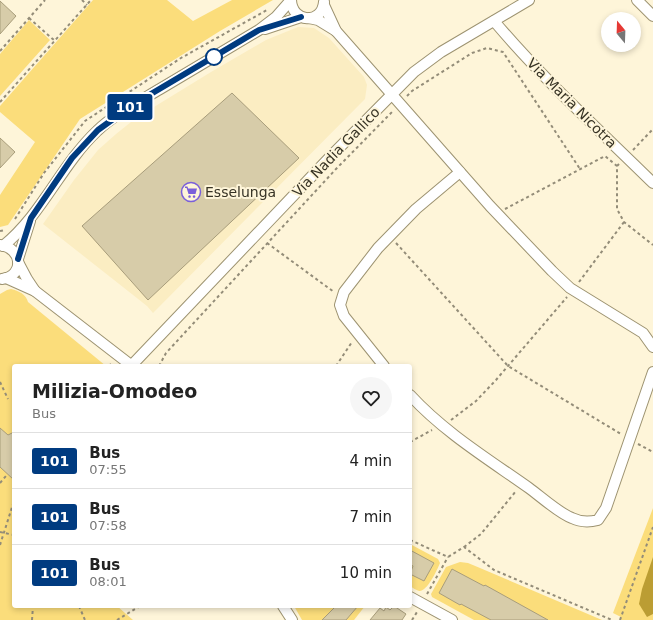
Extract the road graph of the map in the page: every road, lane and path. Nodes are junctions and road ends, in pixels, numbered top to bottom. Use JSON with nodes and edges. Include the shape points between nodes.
{"nodes":[{"id":1,"x":45,"y":0,"type":"edge"},
{"id":2,"x":82,"y":0,"type":"edge"},
{"id":3,"x":91,"y":0,"type":"edge"},
{"id":4,"x":291,"y":0,"type":"edge"},
{"id":5,"x":529,"y":0,"type":"edge"},
{"id":6,"x":637,"y":0,"type":"edge"},
{"id":7,"x":324,"y":2,"type":"edge"},
{"id":8,"x":88,"y":5,"type":"junction"},
{"id":9,"x":653,"y":16,"type":"edge"},
{"id":10,"x":29,"y":18,"type":"junction"},
{"id":11,"x":305,"y":18,"type":"junction"},
{"id":12,"x":494,"y":21,"type":"junction"},
{"id":13,"x":259,"y":30,"type":"junction"},
{"id":14,"x":336,"y":31,"type":"junction"},
{"id":15,"x":55,"y":41,"type":"junction"},
{"id":16,"x":0,"y":51,"type":"edge"},
{"id":17,"x":391,"y":94,"type":"junction"},
{"id":18,"x":0,"y":102,"type":"edge"},
{"id":19,"x":400,"y":104,"type":"junction"},
{"id":20,"x":653,"y":129,"type":"edge"},
{"id":21,"x":626,"y":157,"type":"junction"},
{"id":22,"x":617,"y":166,"type":"junction"},
{"id":23,"x":580,"y":169,"type":"junction"},
{"id":24,"x":460,"y":172,"type":"junction"},
{"id":25,"x":653,"y":183,"type":"edge"},
{"id":26,"x":497,"y":213,"type":"junction"},
{"id":27,"x":31,"y":218,"type":"junction"},
{"id":28,"x":624,"y":222,"type":"junction"},
{"id":29,"x":390,"y":236,"type":"junction"},
{"id":30,"x":267,"y":243,"type":"junction"},
{"id":31,"x":653,"y":245,"type":"edge"},
{"id":32,"x":2,"y":246,"type":"edge"},
{"id":33,"x":18,"y":260,"type":"junction"},
{"id":34,"x":2,"y":279,"type":"edge"},
{"id":35,"x":573,"y":290,"type":"junction"},
{"id":36,"x":35,"y":291,"type":"junction"},
{"id":37,"x":342,"y":297,"type":"junction"},
{"id":38,"x":358,"y":334,"type":"junction"},
{"id":39,"x":653,"y":346,"type":"edge"},
{"id":40,"x":129,"y":364,"type":"edge"},
{"id":41,"x":134,"y":364,"type":"edge"},
{"id":42,"x":160,"y":364,"type":"edge"},
{"id":43,"x":337,"y":364,"type":"edge"},
{"id":44,"x":382,"y":364,"type":"edge"},
{"id":45,"x":508,"y":366,"type":"junction"},
{"id":46,"x":653,"y":372,"type":"edge"},
{"id":47,"x":0,"y":382,"type":"edge"},
{"id":48,"x":412,"y":397,"type":"edge"},
{"id":49,"x":8,"y":399,"type":"dead end"},
{"id":50,"x":441,"y":425,"type":"junction"},
{"id":51,"x":630,"y":439,"type":"junction"},
{"id":52,"x":412,"y":441,"type":"edge"},
{"id":53,"x":653,"y":452,"type":"edge"},
{"id":54,"x":6,"y":476,"type":"dead end"},
{"id":55,"x":0,"y":483,"type":"edge"},
{"id":56,"x":523,"y":484,"type":"junction"},
{"id":57,"x":12,"y":507,"type":"edge"},
{"id":58,"x":653,"y":527,"type":"edge"},
{"id":59,"x":0,"y":532,"type":"edge"},
{"id":60,"x":4,"y":532,"type":"junction"},
{"id":61,"x":12,"y":534,"type":"edge"},
{"id":62,"x":412,"y":541,"type":"edge"},
{"id":63,"x":0,"y":545,"type":"edge"},
{"id":64,"x":464,"y":547,"type":"junction"},
{"id":65,"x":448,"y":557,"type":"junction"},
{"id":66,"x":426,"y":596,"type":"dead end"},
{"id":67,"x":412,"y":597,"type":"edge"},
{"id":68,"x":33,"y":608,"type":"edge"},
{"id":69,"x":80,"y":608,"type":"edge"},
{"id":70,"x":137,"y":608,"type":"edge"},
{"id":71,"x":284,"y":608,"type":"edge"},
{"id":72,"x":418,"y":609,"type":"dead end"},
{"id":73,"x":32,"y":620,"type":"edge"},
{"id":74,"x":86,"y":620,"type":"edge"},
{"id":75,"x":117,"y":620,"type":"edge"},
{"id":76,"x":292,"y":620,"type":"edge"},
{"id":77,"x":412,"y":620,"type":"edge"},
{"id":78,"x":452,"y":620,"type":"edge"},
{"id":79,"x":612,"y":620,"type":"edge"},
{"id":80,"x":620,"y":620,"type":"edge"}],
"edges":[{"from":1,"to":10,"type":"path"},
{"from":2,"to":8,"type":"path"},
{"from":3,"to":8,"type":"path"},
{"from":4,"to":11,"type":"street","via":[[293,10]]},
{"from":4,"to":13,"type":"street","via":[[276,17]]},
{"from":5,"to":12,"type":"street","name":"Via Nadia Gallico"},
{"from":6,"to":9,"type":"street"},
{"from":7,"to":11,"type":"street","via":[[319,14]]},
{"from":7,"to":14,"type":"street"},
{"from":8,"to":15,"type":"path"},
{"from":10,"to":15,"type":"path"},
{"from":10,"to":16,"type":"path"},
{"from":11,"to":13,"type":"street"},
{"from":11,"to":14,"type":"street","via":[[318,20]]},
{"from":12,"to":17,"type":"street","name":"Via Nadia Gallico","via":[[441,52],[414,72]]},
{"from":12,"to":21,"type":"street","name":"Via Maria Nicotra","via":[[525,56]]},
{"from":13,"to":27,"type":"street","via":[[134,104],[98,130],[72,158]]},
{"from":14,"to":17,"type":"street"},
{"from":15,"to":18,"type":"path"},
{"from":17,"to":19,"type":"street"},
{"from":17,"to":41,"type":"street","name":"Via Nadia Gallico"},
{"from":19,"to":23,"type":"path","via":[[412,91],[472,53],[487,48],[504,52]]},
{"from":19,"to":24,"type":"street"},
{"from":19,"to":30,"type":"path"},
{"from":20,"to":21,"type":"path"},
{"from":21,"to":22,"type":"path"},
{"from":21,"to":25,"type":"street","name":"Via Maria Nicotra"},
{"from":22,"to":23,"type":"path","via":[[605,156]]},
{"from":22,"to":28,"type":"path","via":[[617,209]]},
{"from":23,"to":26,"type":"path"},
{"from":24,"to":26,"type":"street"},
{"from":24,"to":29,"type":"street","via":[[416,208]]},
{"from":26,"to":35,"type":"street"},
{"from":27,"to":32,"type":"street"},
{"from":27,"to":33,"type":"street"},
{"from":28,"to":31,"type":"path"},
{"from":28,"to":35,"type":"path"},
{"from":29,"to":37,"type":"street"},
{"from":29,"to":45,"type":"path"},
{"from":30,"to":37,"type":"path"},
{"from":30,"to":42,"type":"path","via":[[166,353]]},
{"from":32,"to":33,"type":"street","via":[[15,252]]},
{"from":33,"to":34,"type":"street","via":[[15,272]]},
{"from":33,"to":36,"type":"street"},
{"from":34,"to":36,"type":"street"},
{"from":35,"to":39,"type":"street","via":[[643,333]]},
{"from":35,"to":45,"type":"path"},
{"from":36,"to":40,"type":"street"},
{"from":37,"to":38,"type":"street","via":[[340,305],[344,316]]},
{"from":38,"to":43,"type":"path"},
{"from":38,"to":44,"type":"street"},
{"from":45,"to":50,"type":"path","via":[[476,401]]},
{"from":45,"to":51,"type":"path"},
{"from":46,"to":51,"type":"street"},
{"from":47,"to":49,"type":"path"},
{"from":48,"to":50,"type":"street"},
{"from":50,"to":52,"type":"path"},
{"from":50,"to":56,"type":"street"},
{"from":51,"to":53,"type":"path"},
{"from":51,"to":56,"type":"street","via":[[606,508],[598,520],[589,522],[572,518]]},
{"from":54,"to":55,"type":"path"},
{"from":56,"to":64,"type":"path","via":[[481,534]]},
{"from":57,"to":60,"type":"path"},
{"from":58,"to":80,"type":"path"},
{"from":59,"to":60,"type":"path"},
{"from":60,"to":61,"type":"path"},
{"from":60,"to":63,"type":"path"},
{"from":62,"to":65,"type":"path"},
{"from":64,"to":65,"type":"path"},
{"from":64,"to":79,"type":"path","via":[[494,570]]},
{"from":65,"to":66,"type":"path"},
{"from":67,"to":78,"type":"street"},
{"from":68,"to":73,"type":"path"},
{"from":69,"to":74,"type":"path"},
{"from":70,"to":75,"type":"path"},
{"from":71,"to":76,"type":"street"},
{"from":72,"to":77,"type":"path"}]}
